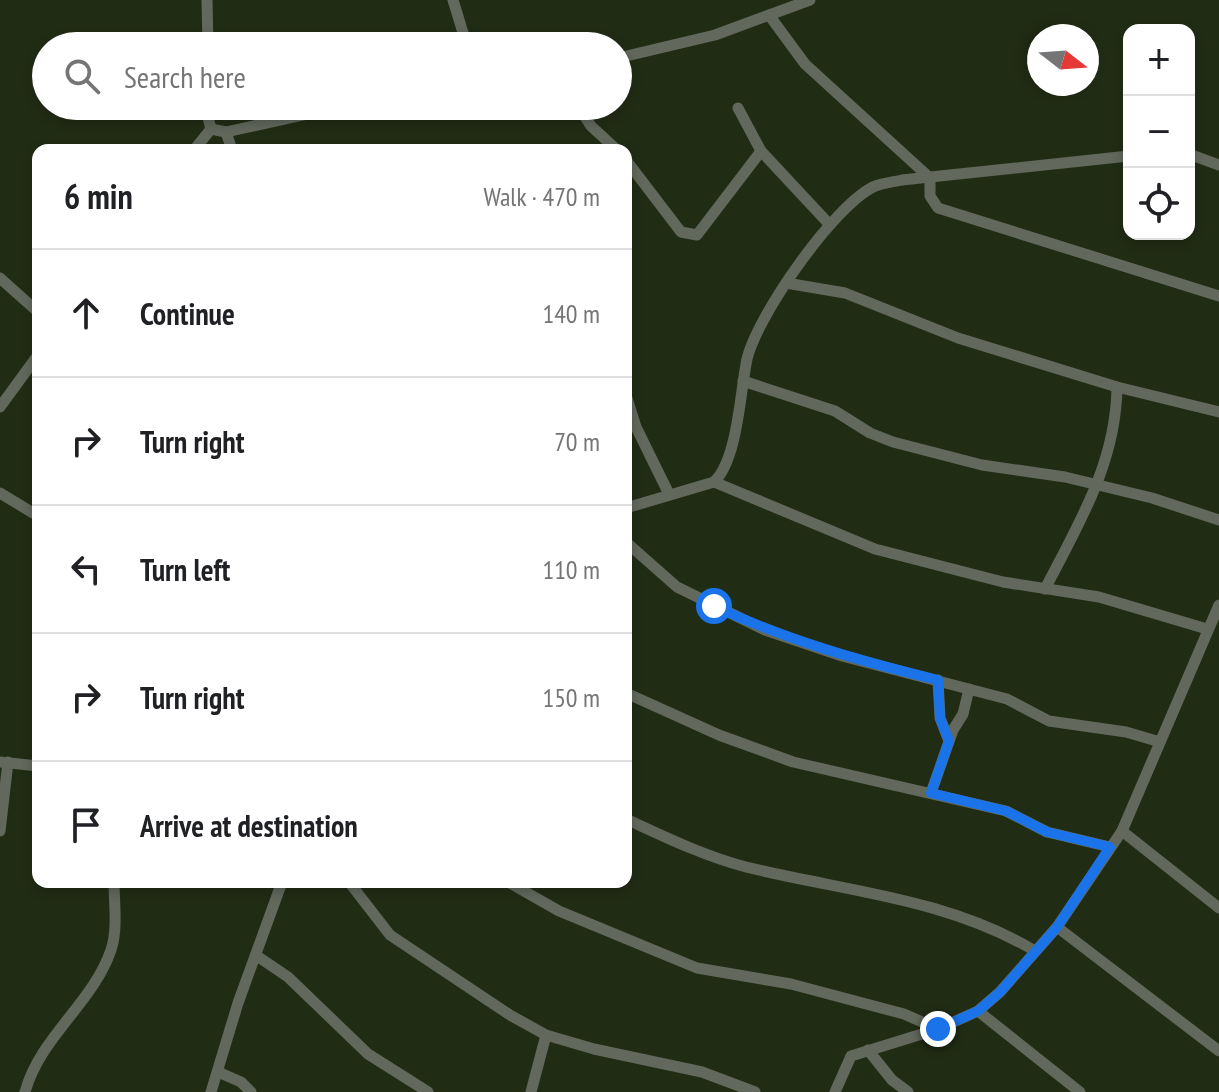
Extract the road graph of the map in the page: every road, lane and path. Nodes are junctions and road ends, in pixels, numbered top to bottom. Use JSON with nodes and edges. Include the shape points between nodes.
{"nodes":[{"id":1,"x":207,"y":0,"type":"edge"},
{"id":2,"x":453,"y":0,"type":"edge"},
{"id":3,"x":810,"y":0,"type":"edge"},
{"id":4,"x":769,"y":15,"type":"junction"},
{"id":5,"x":208,"y":32,"type":"edge"},
{"id":6,"x":463,"y":32,"type":"edge"},
{"id":7,"x":632,"y":55,"type":"edge"},
{"id":8,"x":738,"y":108,"type":"dead end"},
{"id":9,"x":209,"y":120,"type":"edge"},
{"id":10,"x":280,"y":120,"type":"edge"},
{"id":11,"x":587,"y":120,"type":"edge"},
{"id":12,"x":211,"y":129,"type":"junction"},
{"id":13,"x":226,"y":132,"type":"junction"},
{"id":14,"x":199,"y":144,"type":"edge"},
{"id":15,"x":230,"y":144,"type":"edge"},
{"id":16,"x":610,"y":144,"type":"edge"},
{"id":17,"x":761,"y":151,"type":"junction"},
{"id":18,"x":1195,"y":156,"type":"edge"},
{"id":19,"x":1123,"y":157,"type":"edge"},
{"id":20,"x":1219,"y":165,"type":"edge"},
{"id":21,"x":632,"y":168,"type":"edge"},
{"id":22,"x":930,"y":178,"type":"junction"},
{"id":23,"x":830,"y":225,"type":"junction"},
{"id":24,"x":0,"y":278,"type":"edge"},
{"id":25,"x":786,"y":283,"type":"junction"},
{"id":26,"x":1219,"y":296,"type":"edge"},
{"id":27,"x":32,"y":307,"type":"edge"},
{"id":28,"x":32,"y":365,"type":"edge"},
{"id":29,"x":743,"y":381,"type":"junction"},
{"id":30,"x":1117,"y":387,"type":"junction"},
{"id":31,"x":0,"y":407,"type":"edge"},
{"id":32,"x":1219,"y":412,"type":"edge"},
{"id":33,"x":632,"y":414,"type":"edge"},
{"id":34,"x":714,"y":482,"type":"junction"},
{"id":35,"x":1099,"y":485,"type":"junction"},
{"id":36,"x":0,"y":493,"type":"edge"},
{"id":37,"x":669,"y":494,"type":"junction"},
{"id":38,"x":632,"y":506,"type":"edge"},
{"id":39,"x":32,"y":512,"type":"edge"},
{"id":40,"x":1219,"y":520,"type":"edge"},
{"id":41,"x":632,"y":547,"type":"edge"},
{"id":42,"x":1045,"y":589,"type":"junction"},
{"id":43,"x":1219,"y":605,"type":"edge"},
{"id":44,"x":1207,"y":629,"type":"junction"},
{"id":45,"x":938,"y":680,"type":"junction"},
{"id":46,"x":969,"y":689,"type":"junction"},
{"id":47,"x":632,"y":696,"type":"edge"},
{"id":48,"x":949,"y":741,"type":"junction"},
{"id":49,"x":1160,"y":742,"type":"junction"},
{"id":50,"x":4,"y":762,"type":"edge"},
{"id":51,"x":32,"y":765,"type":"edge"},
{"id":52,"x":931,"y":793,"type":"junction"},
{"id":53,"x":632,"y":822,"type":"edge"},
{"id":54,"x":0,"y":831,"type":"edge"},
{"id":55,"x":1122,"y":831,"type":"junction"},
{"id":56,"x":1110,"y":847,"type":"junction"},
{"id":57,"x":114,"y":888,"type":"edge"},
{"id":58,"x":280,"y":888,"type":"edge"},
{"id":59,"x":354,"y":888,"type":"edge"},
{"id":60,"x":519,"y":888,"type":"edge"},
{"id":61,"x":1219,"y":908,"type":"edge"},
{"id":62,"x":1057,"y":927,"type":"junction"},
{"id":63,"x":1035,"y":951,"type":"junction"},
{"id":64,"x":257,"y":956,"type":"junction"},
{"id":65,"x":978,"y":1011,"type":"junction"},
{"id":66,"x":938,"y":1029,"type":"junction"},
{"id":67,"x":546,"y":1035,"type":"junction"},
{"id":68,"x":868,"y":1050,"type":"junction"},
{"id":69,"x":1219,"y":1051,"type":"edge"},
{"id":70,"x":218,"y":1072,"type":"junction"},
{"id":71,"x":25,"y":1092,"type":"edge"},
{"id":72,"x":211,"y":1092,"type":"edge"},
{"id":73,"x":251,"y":1092,"type":"edge"},
{"id":74,"x":428,"y":1092,"type":"edge"},
{"id":75,"x":531,"y":1092,"type":"edge"},
{"id":76,"x":755,"y":1092,"type":"edge"},
{"id":77,"x":835,"y":1092,"type":"edge"},
{"id":78,"x":908,"y":1092,"type":"edge"},
{"id":79,"x":1080,"y":1092,"type":"edge"}],
"edges":[{"from":1,"to":5,"type":"street"},
{"from":2,"to":6,"type":"street"},
{"from":3,"to":4,"type":"street"},
{"from":4,"to":7,"type":"street","via":[[715,35]]},
{"from":4,"to":22,"type":"street","via":[[805,64]]},
{"from":8,"to":17,"type":"street"},
{"from":9,"to":12,"type":"street"},
{"from":10,"to":13,"type":"street"},
{"from":11,"to":16,"type":"street"},
{"from":12,"to":13,"type":"street"},
{"from":12,"to":14,"type":"street"},
{"from":13,"to":15,"type":"street"},
{"from":17,"to":21,"type":"street","via":[[697,235],[681,232]]},
{"from":17,"to":23,"type":"street"},
{"from":18,"to":20,"type":"street"},
{"from":19,"to":22,"type":"street"},
{"from":22,"to":23,"type":"street","via":[[872,188]]},
{"from":22,"to":26,"type":"street","via":[[930,196],[938,208],[959,218]]},
{"from":23,"to":25,"type":"street"},
{"from":24,"to":27,"type":"street"},
{"from":25,"to":29,"type":"street","via":[[748,355]]},
{"from":25,"to":30,"type":"street","via":[[845,293],[958,338]]},
{"from":28,"to":31,"type":"street"},
{"from":29,"to":34,"type":"street","via":[[728,455]]},
{"from":29,"to":35,"type":"street","via":[[835,411],[893,442],[982,465]]},
{"from":30,"to":32,"type":"street"},
{"from":30,"to":35,"type":"street","via":[[1114,434]]},
{"from":33,"to":37,"type":"street"},
{"from":34,"to":37,"type":"street"},
{"from":34,"to":42,"type":"street","via":[[875,549]]},
{"from":35,"to":40,"type":"street"},
{"from":35,"to":42,"type":"street"},
{"from":36,"to":39,"type":"street"},
{"from":37,"to":38,"type":"street"},
{"from":41,"to":45,"type":"street","via":[[677,587],[765,630]]},
{"from":42,"to":44,"type":"street","via":[[1099,597]]},
{"from":43,"to":44,"type":"street"},
{"from":44,"to":49,"type":"street"},
{"from":45,"to":46,"type":"street"},
{"from":45,"to":48,"type":"street","via":[[940,718]]},
{"from":46,"to":48,"type":"street"},
{"from":46,"to":49,"type":"street","via":[[1007,699],[1049,721]]},
{"from":47,"to":52,"type":"street","via":[[759,752]]},
{"from":48,"to":52,"type":"street"},
{"from":49,"to":55,"type":"street"},
{"from":50,"to":51,"type":"street"},
{"from":50,"to":54,"type":"street"},
{"from":52,"to":56,"type":"street","via":[[1006,811],[1047,832]]},
{"from":53,"to":63,"type":"street","via":[[750,868],[957,914]]},
{"from":55,"to":56,"type":"street"},
{"from":55,"to":61,"type":"street"},
{"from":56,"to":62,"type":"street"},
{"from":57,"to":71,"type":"street","via":[[111,950],[41,1053]]},
{"from":58,"to":64,"type":"street"},
{"from":59,"to":67,"type":"street","via":[[390,935]]},
{"from":60,"to":66,"type":"street","via":[[559,911],[697,968],[791,984],[904,1014]]},
{"from":62,"to":63,"type":"street"},
{"from":62,"to":69,"type":"street"},
{"from":63,"to":65,"type":"street"},
{"from":64,"to":70,"type":"street"},
{"from":64,"to":74,"type":"street","via":[[288,977],[368,1054]]},
{"from":65,"to":66,"type":"street"},
{"from":65,"to":79,"type":"street"},
{"from":66,"to":68,"type":"street"},
{"from":67,"to":75,"type":"street"},
{"from":67,"to":76,"type":"street","via":[[702,1072]]},
{"from":68,"to":77,"type":"street","via":[[851,1056]]},
{"from":68,"to":78,"type":"street"},
{"from":70,"to":72,"type":"street"},
{"from":70,"to":73,"type":"street"}]}
